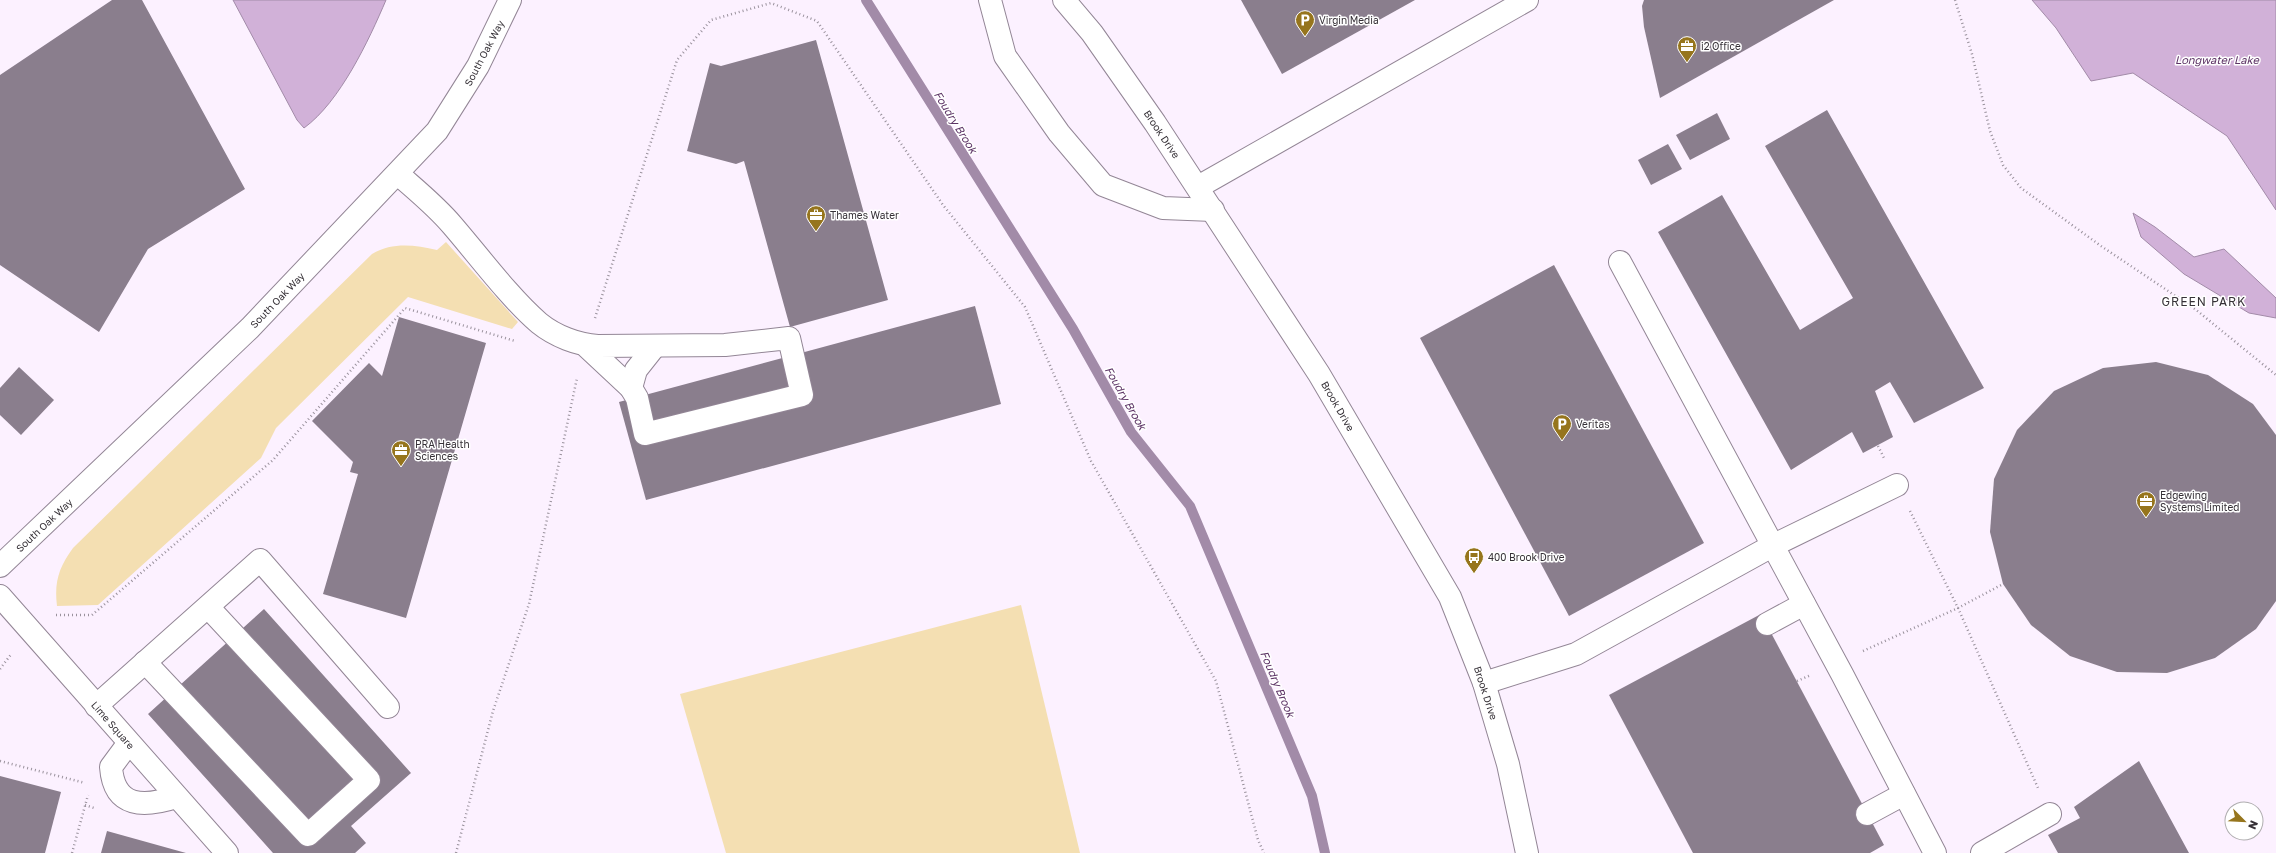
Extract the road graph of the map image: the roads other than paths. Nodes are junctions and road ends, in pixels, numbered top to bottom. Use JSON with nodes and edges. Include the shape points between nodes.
{"nodes":[{"id":1,"x":510,"y":0,"type":"edge"},
{"id":2,"x":990,"y":0,"type":"edge"},
{"id":3,"x":1527,"y":0,"type":"edge"},
{"id":4,"x":1071,"y":2,"type":"edge"},
{"id":5,"x":398,"y":174,"type":"junction"},
{"id":6,"x":1198,"y":187,"type":"junction"},
{"id":7,"x":1213,"y":210,"type":"junction"},
{"id":8,"x":1620,"y":262,"type":"dead end"},
{"id":9,"x":582,"y":345,"type":"junction"},
{"id":10,"x":655,"y":346,"type":"junction"},
{"id":11,"x":631,"y":388,"type":"junction"},
{"id":12,"x":1898,"y":485,"type":"road end"},
{"id":13,"x":1772,"y":546,"type":"junction"},
{"id":14,"x":0,"y":566,"type":"edge"},
{"id":15,"x":0,"y":596,"type":"edge"},
{"id":16,"x":1804,"y":604,"type":"junction"},
{"id":17,"x":208,"y":607,"type":"junction"},
{"id":18,"x":1767,"y":624,"type":"dead end"},
{"id":19,"x":145,"y":662,"type":"junction"},
{"id":20,"x":1484,"y":683,"type":"junction"},
{"id":21,"x":96,"y":706,"type":"junction"},
{"id":22,"x":388,"y":707,"type":"dead end"},
{"id":23,"x":128,"y":744,"type":"junction"},
{"id":24,"x":1904,"y":794,"type":"junction"},
{"id":25,"x":176,"y":796,"type":"junction"},
{"id":26,"x":1867,"y":814,"type":"dead end"},
{"id":27,"x":2050,"y":814,"type":"road end"},
{"id":28,"x":227,"y":853,"type":"edge"},
{"id":29,"x":1527,"y":853,"type":"edge"},
{"id":30,"x":1934,"y":853,"type":"edge"},
{"id":31,"x":1982,"y":853,"type":"edge"}],
"edges":[{"from":1,"to":5,"type":"street","name":"South Oak Way","via":[[493,38],[454,108]]},
{"from":2,"to":7,"type":"street","via":[[1005,56],[1059,133],[1103,185],[1162,208]]},
{"from":3,"to":6,"type":"street"},
{"from":4,"to":6,"type":"street","name":"Brook Drive"},
{"from":5,"to":9,"type":"street","via":[[451,224],[544,326]]},
{"from":5,"to":14,"type":"street","name":"South Oak Way","via":[[250,328]]},
{"from":6,"to":7,"type":"street","name":"Brook Drive"},
{"from":7,"to":20,"type":"street","name":"Brook Drive","via":[[1319,374],[1450,597]]},
{"from":8,"to":13,"type":"street"},
{"from":9,"to":10,"type":"street"},
{"from":9,"to":11,"type":"street"},
{"from":10,"to":11,"type":"street","via":[[636,370]]},
{"from":10,"to":11,"type":"street","via":[[725,345],[789,338],[802,395],[645,434]]},
{"from":12,"to":13,"type":"street"},
{"from":13,"to":16,"type":"street"},
{"from":13,"to":20,"type":"street","via":[[1576,654]]},
{"from":15,"to":21,"type":"street","name":"Lime Square"},
{"from":16,"to":18,"type":"street"},
{"from":16,"to":24,"type":"street"},
{"from":17,"to":19,"type":"street"},
{"from":17,"to":19,"type":"street","via":[[369,780],[308,835]]},
{"from":17,"to":22,"type":"street","via":[[260,560]]},
{"from":19,"to":21,"type":"street"},
{"from":20,"to":29,"type":"street","name":"Brook Drive","via":[[1508,764]]},
{"from":21,"to":23,"type":"street","name":"Lime Square"},
{"from":23,"to":25,"type":"street","name":"Lime Square"},
{"from":23,"to":25,"type":"street","via":[[111,767],[116,789],[128,799],[140,804],[154,804]]},
{"from":24,"to":26,"type":"street"},
{"from":24,"to":30,"type":"street"},
{"from":25,"to":28,"type":"street","name":"Lime Square"},
{"from":27,"to":31,"type":"street"}]}
